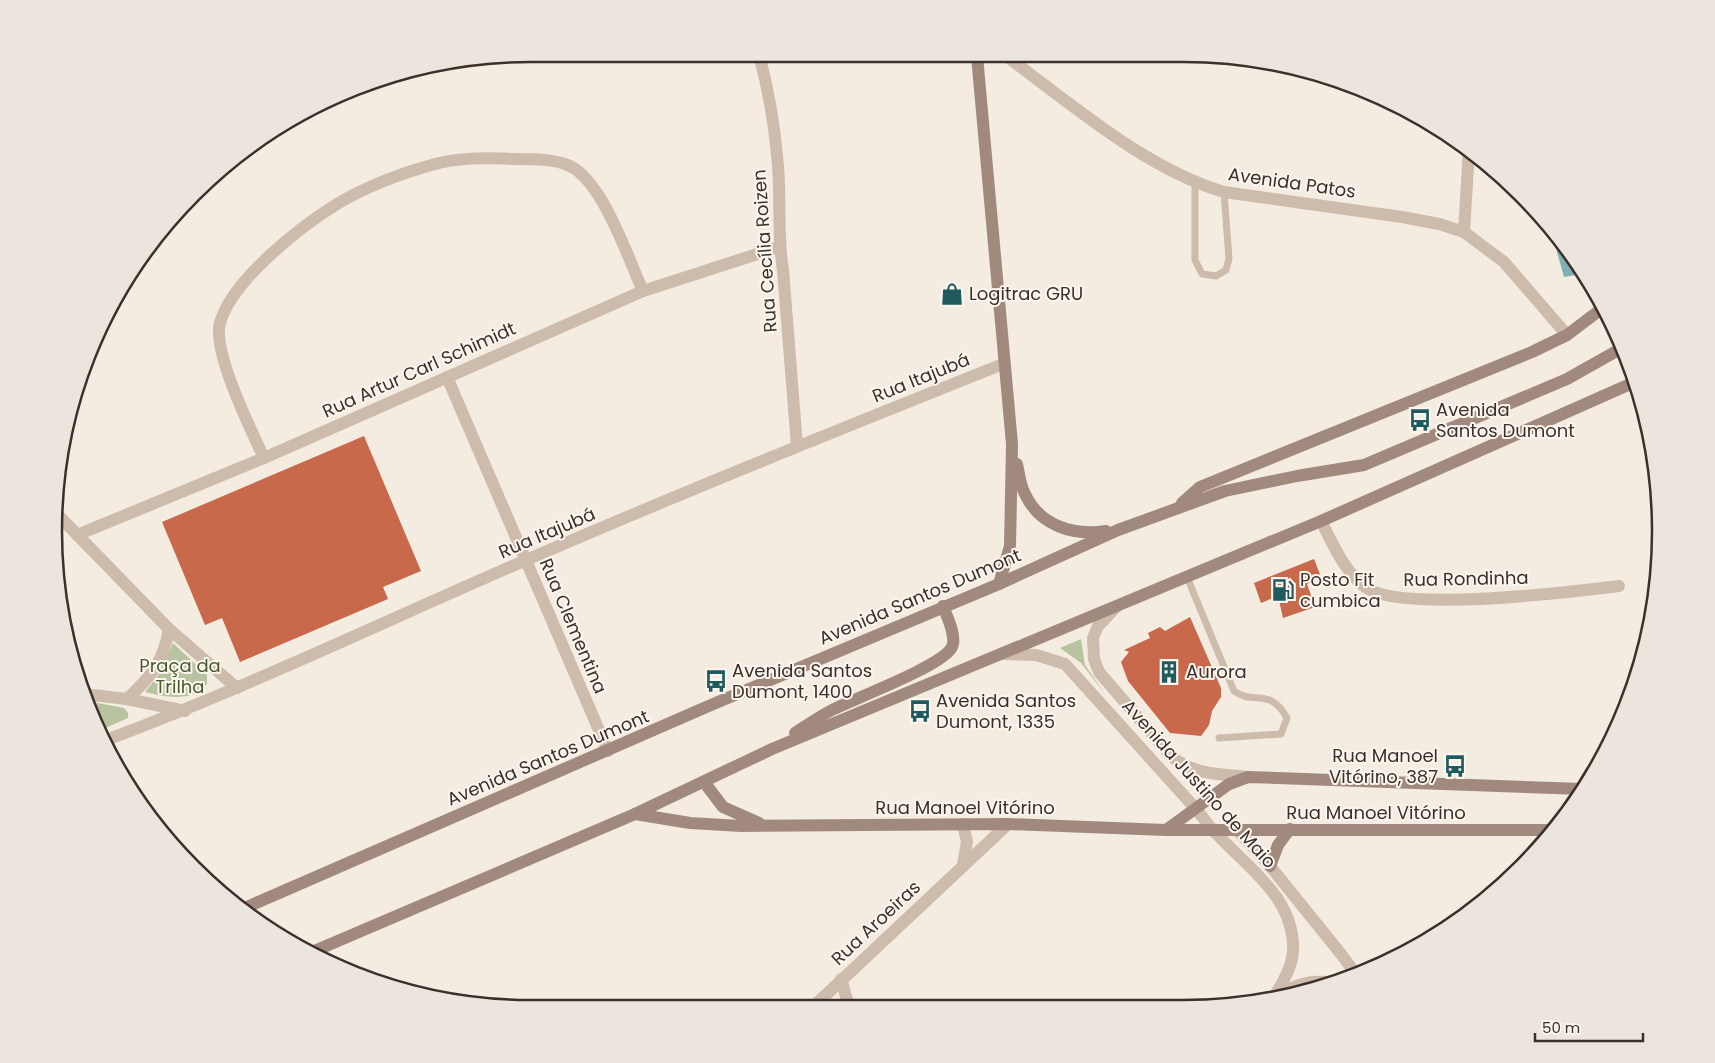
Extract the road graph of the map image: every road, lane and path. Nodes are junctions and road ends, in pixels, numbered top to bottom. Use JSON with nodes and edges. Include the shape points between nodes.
{"nodes":[{"id":1,"x":761,"y":62,"type":"edge"},
{"id":2,"x":978,"y":62,"type":"edge"},
{"id":3,"x":1014,"y":62,"type":"edge"},
{"id":4,"x":1468,"y":159,"type":"edge"},
{"id":5,"x":1194,"y":181,"type":"junction"},
{"id":6,"x":1224,"y":192,"type":"junction"},
{"id":7,"x":1464,"y":232,"type":"junction"},
{"id":8,"x":779,"y":247,"type":"junction"},
{"id":9,"x":643,"y":291,"type":"junction"},
{"id":10,"x":1598,"y":312,"type":"edge"},
{"id":11,"x":1567,"y":335,"type":"junction"},
{"id":12,"x":1617,"y":351,"type":"edge"},
{"id":13,"x":1004,"y":364,"type":"junction"},
{"id":14,"x":447,"y":377,"type":"junction"},
{"id":15,"x":1629,"y":384,"type":"edge"},
{"id":16,"x":1012,"y":444,"type":"junction"},
{"id":17,"x":797,"y":446,"type":"junction"},
{"id":18,"x":264,"y":458,"type":"junction"},
{"id":19,"x":1176,"y":508,"type":"junction"},
{"id":20,"x":63,"y":520,"type":"edge"},
{"id":21,"x":1321,"y":521,"type":"junction"},
{"id":22,"x":1118,"y":530,"type":"junction"},
{"id":23,"x":77,"y":535,"type":"junction"},
{"id":24,"x":525,"y":560,"type":"junction"},
{"id":25,"x":1187,"y":577,"type":"junction"},
{"id":26,"x":999,"y":584,"type":"junction"},
{"id":27,"x":1619,"y":586,"type":"dead end"},
{"id":28,"x":943,"y":606,"type":"junction"},
{"id":29,"x":1117,"y":606,"type":"junction"},
{"id":30,"x":168,"y":629,"type":"junction"},
{"id":31,"x":1004,"y":654,"type":"junction"},
{"id":32,"x":237,"y":688,"type":"junction"},
{"id":33,"x":92,"y":695,"type":"edge"},
{"id":34,"x":127,"y":699,"type":"junction"},
{"id":35,"x":185,"y":711,"type":"junction"},
{"id":36,"x":111,"y":738,"type":"edge"},
{"id":37,"x":1219,"y":738,"type":"dead end"},
{"id":38,"x":772,"y":749,"type":"junction"},
{"id":39,"x":608,"y":752,"type":"junction"},
{"id":40,"x":1248,"y":776,"type":"junction"},
{"id":41,"x":704,"y":782,"type":"junction"},
{"id":42,"x":1575,"y":789,"type":"edge"},
{"id":43,"x":1196,"y":809,"type":"junction"},
{"id":44,"x":635,"y":814,"type":"junction"},
{"id":45,"x":963,"y":824,"type":"junction"},
{"id":46,"x":1008,"y":824,"type":"junction"},
{"id":47,"x":764,"y":825,"type":"junction"},
{"id":48,"x":1290,"y":829,"type":"junction"},
{"id":49,"x":1166,"y":830,"type":"junction"},
{"id":50,"x":1212,"y":830,"type":"junction"},
{"id":51,"x":1237,"y":830,"type":"junction"},
{"id":52,"x":1545,"y":830,"type":"edge"},
{"id":53,"x":963,"y":865,"type":"junction"},
{"id":54,"x":1270,"y":866,"type":"junction"},
{"id":55,"x":249,"y":906,"type":"edge"},
{"id":56,"x":319,"y":949,"type":"edge"},
{"id":57,"x":1352,"y":969,"type":"edge"},
{"id":58,"x":841,"y":979,"type":"junction"},
{"id":59,"x":1317,"y":981,"type":"edge"},
{"id":60,"x":1289,"y":988,"type":"edge"},
{"id":61,"x":1278,"y":990,"type":"edge"},
{"id":62,"x":820,"y":1000,"type":"edge"},
{"id":63,"x":847,"y":1000,"type":"edge"}],
"edges":[{"from":1,"to":8,"type":"street","name":"Rua Cecília Roizen","via":[[768,89],[778,167]]},
{"from":2,"to":13,"type":"main road"},
{"from":3,"to":5,"type":"street","name":"Avenida Patos","via":[[1144,156]]},
{"from":4,"to":7,"type":"street"},
{"from":5,"to":6,"type":"street","name":"Avenida Patos"},
{"from":5,"to":6,"type":"lane","via":[[1196,260],[1202,274],[1216,276],[1226,270],[1229,259]]},
{"from":6,"to":7,"type":"street","name":"Avenida Patos","via":[[1402,217]]},
{"from":7,"to":11,"type":"street","name":"Avenida Patos","via":[[1504,262]]},
{"from":8,"to":9,"type":"street","name":"Rua Artur Carl Schimidt"},
{"from":8,"to":17,"type":"street","name":"Rua Cecília Roizen"},
{"from":9,"to":14,"type":"street","name":"Rua Artur Carl Schimidt"},
{"from":9,"to":18,"type":"street","via":[[604,203],[588,181],[570,166],[540,160],[484,158],[439,163],[391,179],[338,204],[264,260],[233,295],[220,323],[218,337],[223,355],[238,400]]},
{"from":10,"to":11,"type":"main road"},
{"from":11,"to":19,"type":"main road","via":[[1200,487]]},
{"from":12,"to":19,"type":"main road","name":"Avenida Santos Dumont","via":[[1567,379],[1364,465],[1258,483]]},
{"from":13,"to":16,"type":"main road"},
{"from":13,"to":17,"type":"street","name":"Rua Itajubá"},
{"from":14,"to":18,"type":"street","name":"Rua Artur Carl Schimidt"},
{"from":14,"to":24,"type":"street","name":"Rua Clementina"},
{"from":15,"to":21,"type":"main road"},
{"from":16,"to":22,"type":"main road","via":[[1024,493],[1045,519],[1072,532],[1089,534]]},
{"from":16,"to":26,"type":"main road","via":[[1010,546]]},
{"from":17,"to":24,"type":"street","name":"Rua Itajubá"},
{"from":18,"to":23,"type":"street","name":"Rua Artur Carl Schimidt"},
{"from":19,"to":22,"type":"main road","name":"Avenida Santos Dumont"},
{"from":20,"to":23,"type":"street"},
{"from":21,"to":25,"type":"main road"},
{"from":21,"to":27,"type":"street","name":"Rua Rondinha","via":[[1351,575],[1367,588],[1387,597],[1544,596]]},
{"from":22,"to":26,"type":"main road","name":"Avenida Santos Dumont"},
{"from":23,"to":30,"type":"street"},
{"from":24,"to":32,"type":"street","name":"Rua Itajubá"},
{"from":24,"to":39,"type":"street","name":"Rua Clementina"},
{"from":25,"to":29,"type":"main road"},
{"from":25,"to":37,"type":"lane","via":[[1234,692],[1279,704],[1287,718],[1281,734]]},
{"from":26,"to":28,"type":"main road","name":"Avenida Santos Dumont"},
{"from":28,"to":38,"type":"main road","via":[[952,634],[953,645],[948,653],[834,709]]},
{"from":28,"to":39,"type":"main road","name":"Avenida Santos Dumont"},
{"from":29,"to":31,"type":"main road"},
{"from":29,"to":40,"type":"street","name":"Rua Manoel Vitórino","via":[[1098,626],[1093,638],[1094,659],[1099,672],[1172,758],[1184,767],[1197,772]]},
{"from":30,"to":32,"type":"street"},
{"from":30,"to":34,"type":"street","via":[[157,667]]},
{"from":31,"to":38,"type":"main road"},
{"from":31,"to":43,"type":"street","name":"Avenida Justino de Maio","via":[[1036,654],[1065,664]]},
{"from":32,"to":35,"type":"street","name":"Rua Itajubá"},
{"from":33,"to":34,"type":"street"},
{"from":34,"to":35,"type":"street"},
{"from":35,"to":36,"type":"street","name":"Rua Itajubá"},
{"from":38,"to":41,"type":"main road"},
{"from":39,"to":55,"type":"main road","name":"Avenida Santos Dumont"},
{"from":40,"to":42,"type":"main road","name":"Rua Manoel Vitórino"},
{"from":40,"to":43,"type":"main road","name":"Rua Manoel Vitórino","via":[[1229,784]]},
{"from":41,"to":44,"type":"main road"},
{"from":41,"to":47,"type":"main road","name":"Rua Manoel Vitórino","via":[[723,807]]},
{"from":43,"to":49,"type":"main road","name":"Rua Manoel Vitórino"},
{"from":43,"to":50,"type":"street","name":"Avenida Justino de Maio"},
{"from":44,"to":47,"type":"main road","name":"Rua Manoel Vitórino","via":[[718,826]]},
{"from":44,"to":56,"type":"main road"},
{"from":45,"to":46,"type":"main road","name":"Rua Manoel Vitórino"},
{"from":45,"to":47,"type":"main road","name":"Rua Manoel Vitórino"},
{"from":45,"to":53,"type":"street","via":[[967,842]]},
{"from":46,"to":49,"type":"main road","name":"Rua Manoel Vitórino"},
{"from":46,"to":53,"type":"street","name":"Rua Aroeiras"},
{"from":48,"to":51,"type":"main road","name":"Rua Manoel Vitórino"},
{"from":48,"to":52,"type":"main road","name":"Rua Manoel Vitórino","via":[[1397,832]]},
{"from":48,"to":54,"type":"main road","via":[[1278,845]]},
{"from":49,"to":50,"type":"main road","name":"Rua Manoel Vitórino"},
{"from":50,"to":51,"type":"main road","name":"Rua Manoel Vitórino"},
{"from":50,"to":61,"type":"street","name":"Avenida Justino de Maio","via":[[1254,869],[1287,917],[1293,953]]},
{"from":51,"to":54,"type":"street","name":"Avenida Justino de Maio"},
{"from":53,"to":58,"type":"street","name":"Rua Aroeiras"},
{"from":54,"to":57,"type":"street","name":"Avenida Justino de Maio"},
{"from":58,"to":62,"type":"street","name":"Rua Aroeiras"},
{"from":58,"to":63,"type":"street"},
{"from":59,"to":60,"type":"street"}]}
